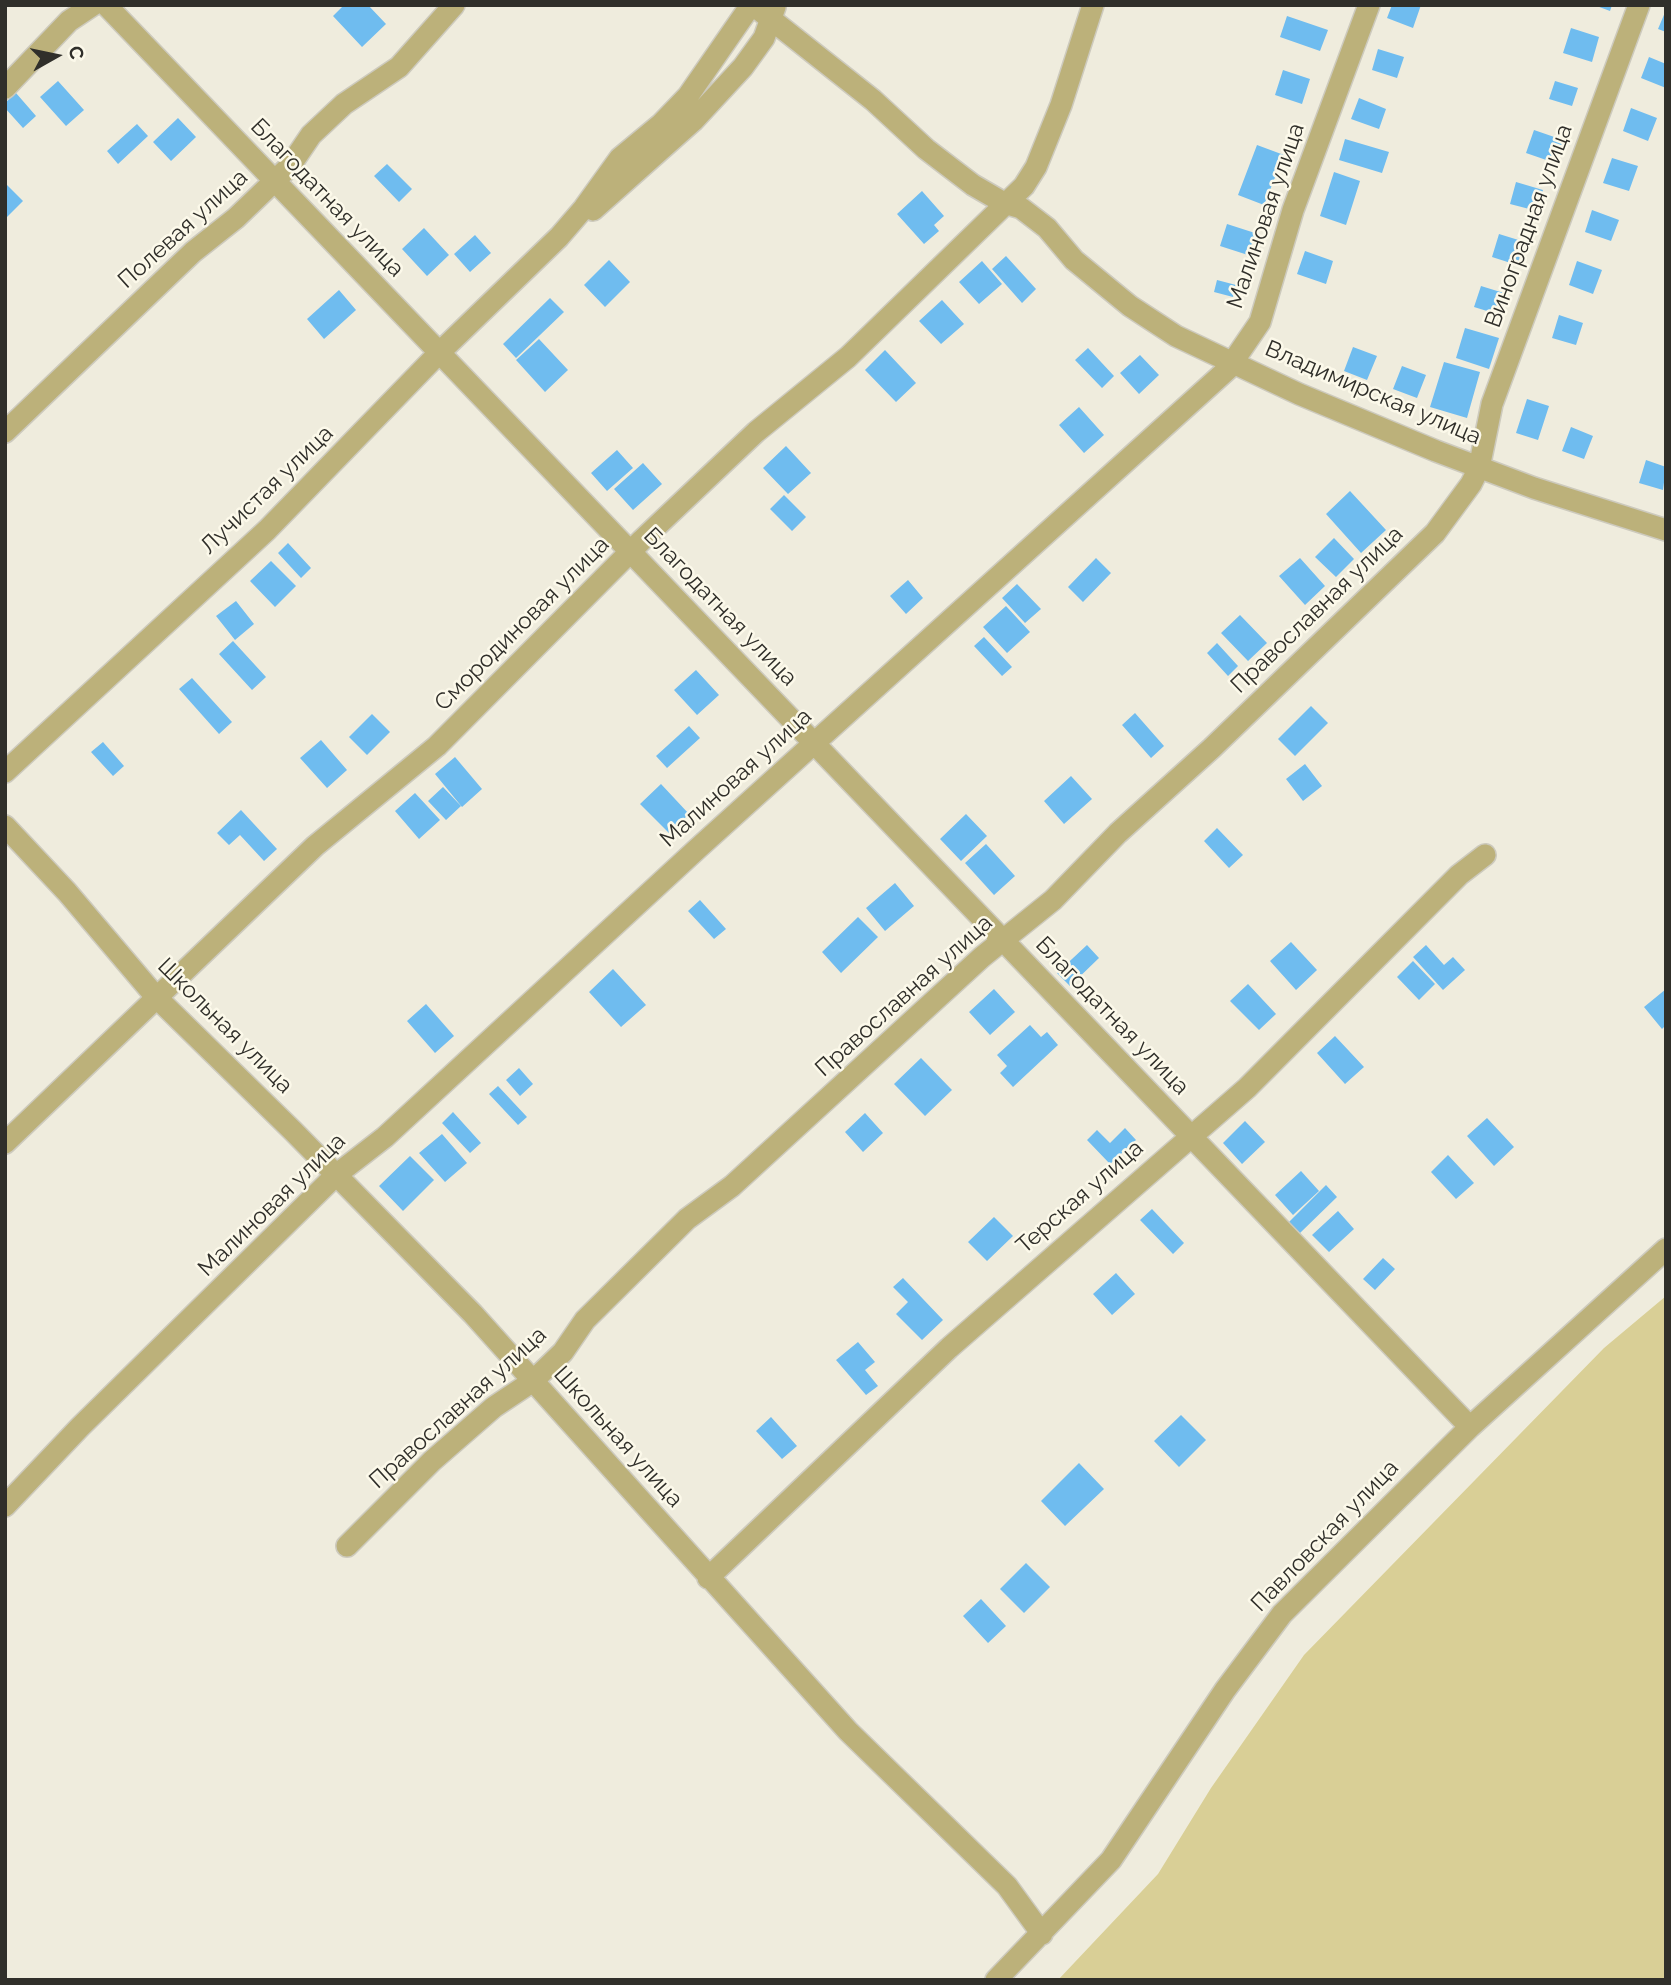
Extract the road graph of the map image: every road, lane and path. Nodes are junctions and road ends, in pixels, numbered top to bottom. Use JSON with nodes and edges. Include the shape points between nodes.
{"nodes":[{"id":1,"x":93,"y":5,"type":"edge"},
{"id":2,"x":106,"y":5,"type":"edge"},
{"id":3,"x":454,"y":5,"type":"edge"},
{"id":4,"x":752,"y":5,"type":"edge"},
{"id":5,"x":1093,"y":5,"type":"edge"},
{"id":6,"x":1369,"y":5,"type":"edge"},
{"id":7,"x":1639,"y":5,"type":"edge"},
{"id":8,"x":774,"y":11,"type":"edge"},
{"id":9,"x":5,"y":88,"type":"edge"},
{"id":10,"x":274,"y":181,"type":"junction"},
{"id":11,"x":1004,"y":203,"type":"junction"},
{"id":12,"x":559,"y":237,"type":"junction"},
{"id":13,"x":439,"y":353,"type":"junction"},
{"id":14,"x":1233,"y":361,"type":"junction"},
{"id":15,"x":5,"y":432,"type":"edge"},
{"id":16,"x":1479,"y":468,"type":"junction"},
{"id":17,"x":1666,"y":530,"type":"edge"},
{"id":18,"x":630,"y":552,"type":"junction"},
{"id":19,"x":814,"y":743,"type":"junction"},
{"id":20,"x":5,"y":772,"type":"edge"},
{"id":21,"x":5,"y":826,"type":"edge"},
{"id":22,"x":1485,"y":855,"type":"dead end"},
{"id":23,"x":1003,"y":940,"type":"junction"},
{"id":24,"x":156,"y":997,"type":"junction"},
{"id":25,"x":1190,"y":1136,"type":"junction"},
{"id":26,"x":5,"y":1143,"type":"edge"},
{"id":27,"x":336,"y":1175,"type":"junction"},
{"id":28,"x":1666,"y":1249,"type":"edge"},
{"id":29,"x":533,"y":1381,"type":"junction"},
{"id":30,"x":1470,"y":1427,"type":"junction"},
{"id":31,"x":5,"y":1506,"type":"edge"},
{"id":32,"x":347,"y":1546,"type":"dead end"},
{"id":33,"x":708,"y":1578,"type":"junction"},
{"id":34,"x":1042,"y":1934,"type":"junction"},
{"id":35,"x":996,"y":1980,"type":"edge"}],
"edges":[{"from":1,"to":9,"type":"street","via":[[69,21]]},
{"from":2,"to":10,"type":"street","name":"Благодатная улица"},
{"from":3,"to":10,"type":"street","name":"Полевая улица","via":[[399,66],[311,135]]},
{"from":4,"to":8,"type":"street","name":"Владимирская улица"},
{"from":4,"to":12,"type":"street","name":"Лучистая улица","via":[[688,96],[620,158]]},
{"from":5,"to":11,"type":"street","name":"Смородиновая улица","via":[[1036,167],[1024,186]]},
{"from":6,"to":14,"type":"street","name":"Малиновая улица","via":[[1293,210],[1260,322]]},
{"from":7,"to":16,"type":"street","name":"Виноградная улица","via":[[1492,404]]},
{"from":8,"to":11,"type":"street","name":"Владимирская улица","via":[[926,149]]},
{"from":8,"to":12,"type":"street","name":"Лучистая улица","via":[[764,38],[743,67],[693,121]]},
{"from":10,"to":13,"type":"street","name":"Благодатная улица"},
{"from":10,"to":15,"type":"street","name":"Полевая улица"},
{"from":11,"to":14,"type":"street","name":"Владимирская улица","via":[[1021,208],[1047,228],[1074,260],[1130,306],[1176,336]]},
{"from":11,"to":18,"type":"street","name":"Смородиновая улица","via":[[848,356],[756,432]]},
{"from":12,"to":13,"type":"street","name":"Лучистая улица"},
{"from":13,"to":18,"type":"street","name":"Благодатная улица"},
{"from":13,"to":20,"type":"street","name":"Лучистая улица","via":[[267,530]]},
{"from":14,"to":16,"type":"street","name":"Владимирская улица","via":[[1299,394]]},
{"from":14,"to":19,"type":"street","name":"Малиновая улица"},
{"from":16,"to":17,"type":"street","name":"Владимирская улица"},
{"from":16,"to":23,"type":"street","name":"Православная улица","via":[[1435,533],[1053,900]]},
{"from":18,"to":19,"type":"street","name":"Благодатная улица"},
{"from":18,"to":24,"type":"street","name":"Смородиновая улица","via":[[437,746],[316,846]]},
{"from":19,"to":23,"type":"street","name":"Благодатная улица"},
{"from":19,"to":27,"type":"street","name":"Малиновая улица","via":[[385,1137]]},
{"from":21,"to":24,"type":"street","name":"Школьная улица"},
{"from":22,"to":25,"type":"street","name":"Терская улица","via":[[1459,875],[1247,1088]]},
{"from":23,"to":25,"type":"street","name":"Благодатная улица"},
{"from":23,"to":29,"type":"street","name":"Православная улица","via":[[732,1186],[687,1219],[585,1320],[563,1352]]},
{"from":24,"to":26,"type":"street","name":"Смородиновая улица"},
{"from":24,"to":27,"type":"street","name":"Школьная улица"},
{"from":25,"to":30,"type":"street","name":"Благодатная улица"},
{"from":25,"to":33,"type":"street","name":"Терская улица","via":[[949,1348]]},
{"from":27,"to":29,"type":"street","name":"Школьная улица"},
{"from":27,"to":31,"type":"street","name":"Малиновая улица"},
{"from":28,"to":30,"type":"street","name":"Павловская улица"},
{"from":29,"to":32,"type":"street","name":"Православная улица","via":[[442,1452]]},
{"from":29,"to":33,"type":"street","name":"Школьная улица"},
{"from":30,"to":34,"type":"street","name":"Павловская улица","via":[[1282,1614],[1111,1860]]},
{"from":33,"to":34,"type":"street","name":"Школьная улица","via":[[848,1731],[1006,1886]]},
{"from":34,"to":35,"type":"street","name":"Павловская улица"}]}
